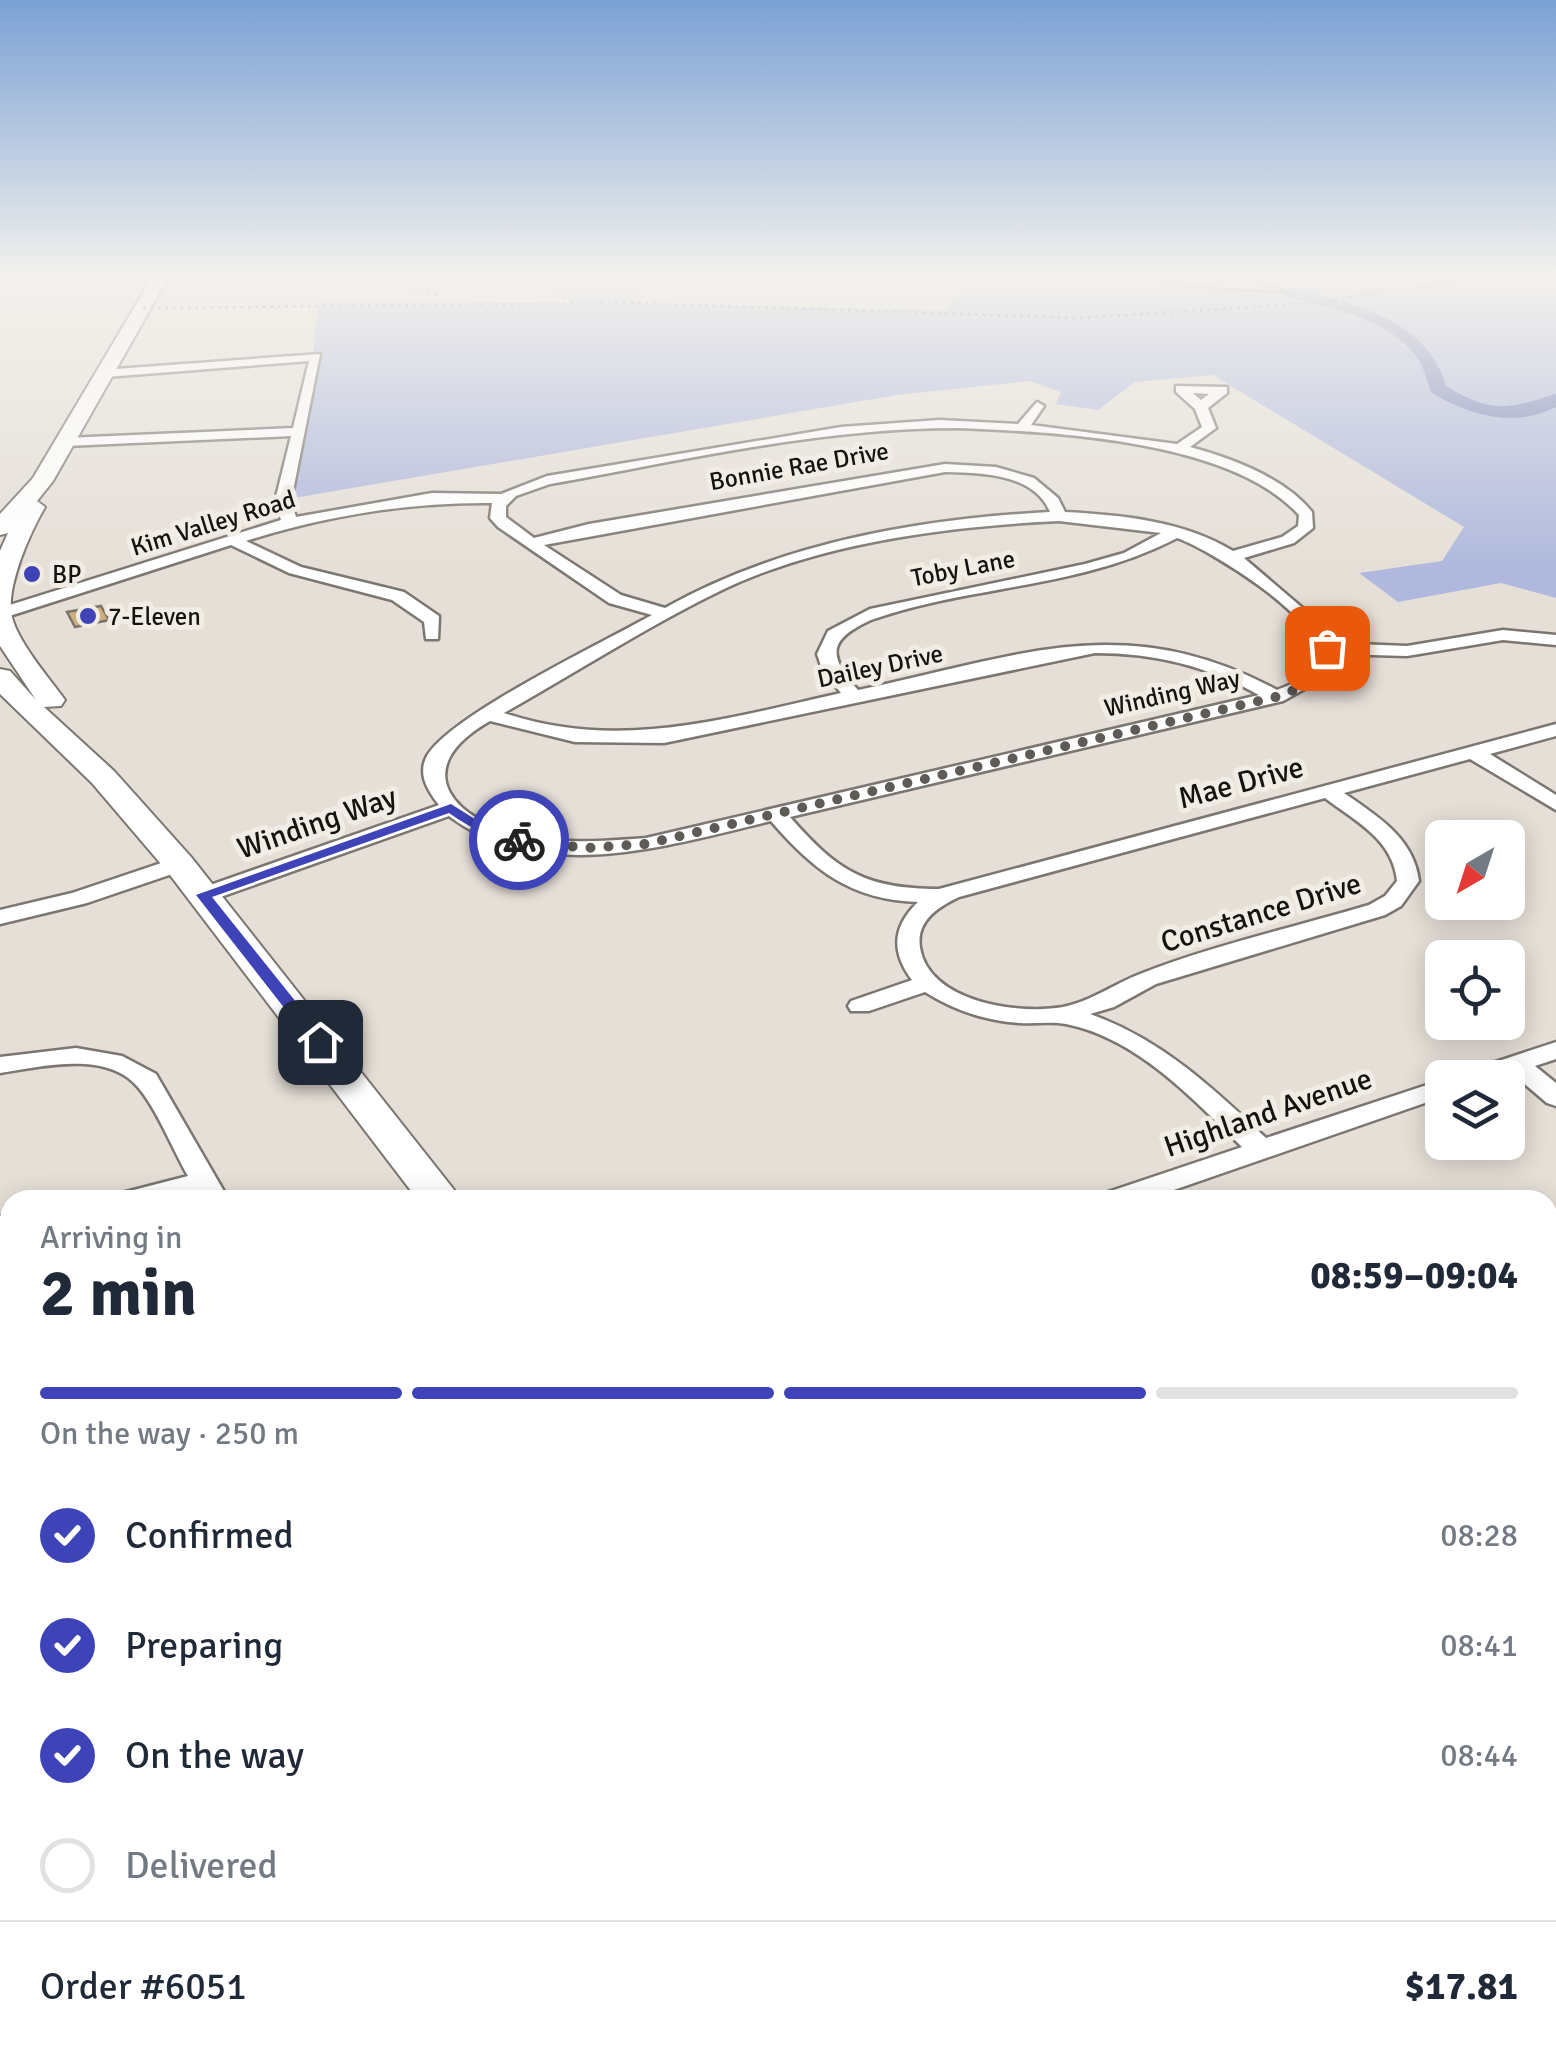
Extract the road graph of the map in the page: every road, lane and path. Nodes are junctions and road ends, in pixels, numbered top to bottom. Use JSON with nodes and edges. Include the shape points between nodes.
{"nodes":[{"id":1,"x":106,"y":373,"type":"joint"},
{"id":2,"x":110,"y":373,"type":"edge"},
{"id":3,"x":312,"y":373,"type":"edge"},
{"id":4,"x":1037,"y":406,"type":"dead end"},
{"id":5,"x":1200,"y":407,"type":"dead end"},
{"id":6,"x":1022,"y":429,"type":"junction"},
{"id":7,"x":298,"y":432,"type":"junction"},
{"id":8,"x":66,"y":442,"type":"junction"},
{"id":9,"x":1180,"y":448,"type":"junction"},
{"id":10,"x":503,"y":499,"type":"junction"},
{"id":11,"x":1059,"y":516,"type":"junction"},
{"id":12,"x":290,"y":523,"type":"junction"},
{"id":13,"x":1174,"y":533,"type":"junction"},
{"id":14,"x":9,"y":534,"type":"edge"},
{"id":15,"x":230,"y":539,"type":"junction"},
{"id":16,"x":531,"y":543,"type":"junction"},
{"id":17,"x":1231,"y":557,"type":"junction"},
{"id":18,"x":0,"y":613,"type":"edge"},
{"id":19,"x":666,"y":614,"type":"junction"},
{"id":20,"x":432,"y":636,"type":"dead end"},
{"id":21,"x":1556,"y":640,"type":"edge"},
{"id":22,"x":1327,"y":648,"type":"junction"},
{"id":23,"x":0,"y":676,"type":"edge"},
{"id":24,"x":854,"y":697,"type":"junction"},
{"id":25,"x":1276,"y":697,"type":"junction"},
{"id":26,"x":489,"y":714,"type":"junction"},
{"id":27,"x":1556,"y":730,"type":"edge"},
{"id":28,"x":1473,"y":752,"type":"junction"},
{"id":29,"x":103,"y":777,"type":"junction"},
{"id":30,"x":1328,"y":791,"type":"junction"},
{"id":31,"x":1556,"y":804,"type":"edge"},
{"id":32,"x":451,"y":808,"type":"junction"},
{"id":33,"x":776,"y":814,"type":"junction"},
{"id":34,"x":180,"y":864,"type":"junction"},
{"id":35,"x":204,"y":895,"type":"junction"},
{"id":36,"x":943,"y":896,"type":"junction"},
{"id":37,"x":0,"y":917,"type":"edge"},
{"id":38,"x":930,"y":982,"type":"junction"},
{"id":39,"x":860,"y":1006,"type":"dead end"},
{"id":40,"x":1061,"y":1015,"type":"junction"},
{"id":41,"x":1556,"y":1050,"type":"edge"},
{"id":42,"x":1525,"y":1061,"type":"edge"},
{"id":43,"x":0,"y":1065,"type":"edge"},
{"id":44,"x":1525,"y":1071,"type":"edge"},
{"id":45,"x":1425,"y":1094,"type":"edge"},
{"id":46,"x":1556,"y":1097,"type":"edge"},
{"id":47,"x":1262,"y":1150,"type":"junction"},
{"id":48,"x":209,"y":1190,"type":"edge"},
{"id":49,"x":433,"y":1190,"type":"edge"},
{"id":50,"x":1144,"y":1190,"type":"edge"}],
"edges":[{"from":1,"to":2,"type":"street"},
{"from":1,"to":8,"type":"main road"},
{"from":3,"to":7,"type":"street"},
{"from":4,"to":6,"type":"street"},
{"from":5,"to":9,"type":"street","via":[[1209,428]]},
{"from":6,"to":9,"type":"street"},
{"from":6,"to":10,"type":"street","via":[[940,424],[844,431],[548,480]]},
{"from":7,"to":8,"type":"street"},
{"from":7,"to":12,"type":"street","via":[[283,501]]},
{"from":8,"to":14,"type":"main road"},
{"from":9,"to":17,"type":"street","via":[[1242,470],[1307,516],[1304,528],[1288,540]]},
{"from":10,"to":12,"type":"street","name":"Kim Valley Road","via":[[432,498]]},
{"from":10,"to":16,"type":"street","via":[[498,518]]},
{"from":11,"to":13,"type":"street","name":"Winding Way"},
{"from":11,"to":16,"type":"street","name":"Bonnie Rae Drive","via":[[1051,496],[1022,479],[929,469]]},
{"from":11,"to":19,"type":"street","name":"Winding Way","via":[[983,520],[808,554],[740,576]]},
{"from":12,"to":15,"type":"street","name":"Kim Valley Road"},
{"from":13,"to":17,"type":"street","name":"Winding Way"},
{"from":13,"to":24,"type":"street","name":"Toby Lane","via":[[1110,562],[851,622],[832,638],[826,656]]},
{"from":14,"to":18,"type":"main road"},
{"from":15,"to":18,"type":"street","name":"Kim Valley Road"},
{"from":15,"to":20,"type":"street","via":[[295,570],[398,596],[434,620]]},
{"from":16,"to":19,"type":"street","via":[[615,598]]},
{"from":17,"to":22,"type":"street","name":"Winding Way","via":[[1320,632]]},
{"from":18,"to":29,"type":"main road","via":[[16,655]]},
{"from":19,"to":26,"type":"street","name":"Winding Way"},
{"from":21,"to":22,"type":"street","via":[[1503,635],[1418,650]]},
{"from":22,"to":25,"type":"street","name":"Winding Way","via":[[1316,676]]},
{"from":23,"to":29,"type":"main road"},
{"from":24,"to":25,"type":"street","name":"Dailey Drive","via":[[1109,647],[1202,660]]},
{"from":24,"to":26,"type":"street","name":"Dailey Drive","via":[[637,740],[560,736]]},
{"from":25,"to":33,"type":"street","name":"Winding Way"},
{"from":26,"to":32,"type":"street","name":"Winding Way","via":[[451,738],[435,759],[434,785]]},
{"from":27,"to":28,"type":"street","name":"Mae Drive"},
{"from":28,"to":30,"type":"street","name":"Mae Drive"},
{"from":28,"to":31,"type":"street"},
{"from":29,"to":34,"type":"main road"},
{"from":30,"to":36,"type":"street","name":"Mae Drive"},
{"from":30,"to":40,"type":"street","name":"Constance Drive","via":[[1405,857],[1408,881],[1393,901],[1148,979],[1106,1002]]},
{"from":32,"to":33,"type":"street","name":"Winding Way","via":[[511,838],[586,848],[646,844]]},
{"from":32,"to":35,"type":"street","name":"Winding Way"},
{"from":33,"to":36,"type":"street","name":"Mae Drive","via":[[835,875],[896,895]]},
{"from":34,"to":35,"type":"main road"},
{"from":34,"to":37,"type":"street"},
{"from":35,"to":49,"type":"main road"},
{"from":36,"to":38,"type":"street","via":[[916,917],[907,942]]},
{"from":38,"to":39,"type":"street"},
{"from":38,"to":40,"type":"street","via":[[986,1010]]},
{"from":40,"to":47,"type":"street","via":[[1156,1056]]},
{"from":41,"to":42,"type":"street"},
{"from":43,"to":48,"type":"street","via":[[76,1056],[134,1069],[147,1080]]},
{"from":44,"to":46,"type":"street"},
{"from":45,"to":47,"type":"street","name":"Highland Avenue"},
{"from":47,"to":50,"type":"street","name":"Highland Avenue"}]}
